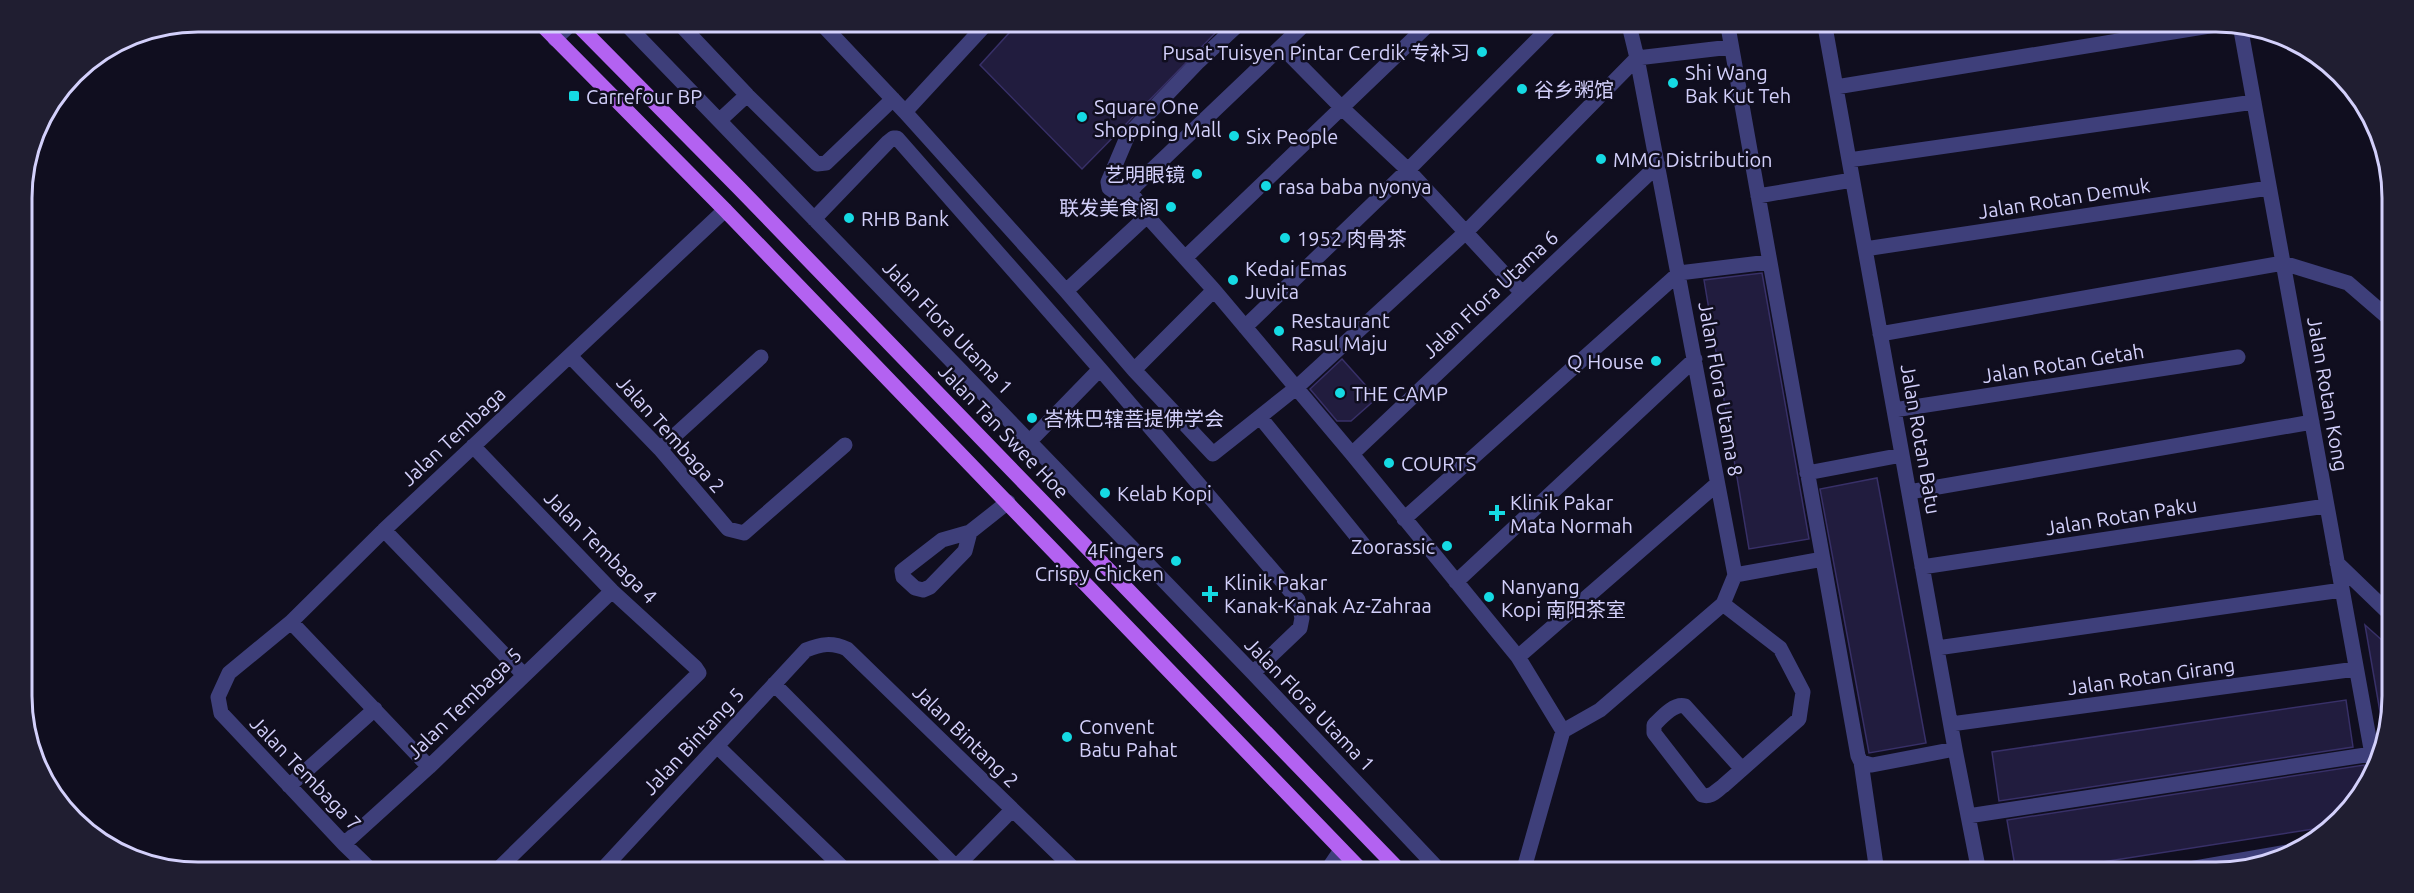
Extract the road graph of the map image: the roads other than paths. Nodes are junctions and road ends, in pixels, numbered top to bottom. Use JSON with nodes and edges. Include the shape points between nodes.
{"nodes":[{"id":1,"x":548,"y":32,"type":"edge"},
{"id":2,"x":562,"y":32,"type":"edge"},
{"id":3,"x":585,"y":32,"type":"edge"},
{"id":4,"x":634,"y":32,"type":"edge"},
{"id":5,"x":688,"y":32,"type":"edge"},
{"id":6,"x":829,"y":32,"type":"edge"},
{"id":7,"x":978,"y":32,"type":"edge"},
{"id":8,"x":1230,"y":32,"type":"edge"},
{"id":9,"x":1297,"y":32,"type":"edge"},
{"id":10,"x":1421,"y":32,"type":"edge"},
{"id":11,"x":1545,"y":32,"type":"edge"},
{"id":12,"x":1631,"y":32,"type":"edge"},
{"id":13,"x":1729,"y":32,"type":"edge"},
{"id":14,"x":1826,"y":32,"type":"edge"},
{"id":15,"x":2173,"y":32,"type":"edge"},
{"id":16,"x":2242,"y":34,"type":"edge"},
{"id":17,"x":555,"y":39,"type":"junction"},
{"id":18,"x":1731,"y":46,"type":"junction"},
{"id":19,"x":1282,"y":47,"type":"junction"},
{"id":20,"x":1637,"y":58,"type":"junction"},
{"id":21,"x":1836,"y":87,"type":"junction"},
{"id":22,"x":747,"y":94,"type":"junction"},
{"id":23,"x":888,"y":94,"type":"junction"},
{"id":24,"x":2254,"y":102,"type":"junction"},
{"id":25,"x":1342,"y":108,"type":"junction"},
{"id":26,"x":905,"y":112,"type":"junction"},
{"id":27,"x":720,"y":120,"type":"junction"},
{"id":28,"x":1849,"y":160,"type":"junction"},
{"id":29,"x":1658,"y":165,"type":"junction"},
{"id":30,"x":1408,"y":170,"type":"junction"},
{"id":31,"x":1852,"y":180,"type":"junction"},
{"id":32,"x":1134,"y":188,"type":"junction"},
{"id":33,"x":2270,"y":188,"type":"junction"},
{"id":34,"x":1758,"y":196,"type":"junction"},
{"id":35,"x":725,"y":210,"type":"junction"},
{"id":36,"x":1147,"y":216,"type":"junction"},
{"id":37,"x":814,"y":219,"type":"junction"},
{"id":38,"x":1467,"y":231,"type":"junction"},
{"id":39,"x":1865,"y":249,"type":"junction"},
{"id":40,"x":1185,"y":258,"type":"junction"},
{"id":41,"x":1769,"y":261,"type":"junction"},
{"id":42,"x":2283,"y":263,"type":"junction"},
{"id":43,"x":1679,"y":273,"type":"junction"},
{"id":44,"x":1214,"y":290,"type":"junction"},
{"id":45,"x":1066,"y":291,"type":"junction"},
{"id":46,"x":1522,"y":293,"type":"junction"},
{"id":47,"x":2382,"y":312,"type":"edge"},
{"id":48,"x":1245,"y":327,"type":"junction"},
{"id":49,"x":1880,"y":334,"type":"junction"},
{"id":50,"x":570,"y":356,"type":"junction"},
{"id":51,"x":761,"y":357,"type":"dead end"},
{"id":52,"x":2238,"y":357,"type":"dead end"},
{"id":53,"x":1695,"y":359,"type":"junction"},
{"id":54,"x":1100,"y":369,"type":"junction"},
{"id":55,"x":1134,"y":370,"type":"junction"},
{"id":56,"x":1296,"y":388,"type":"junction"},
{"id":57,"x":1894,"y":410,"type":"junction"},
{"id":58,"x":1260,"y":417,"type":"junction"},
{"id":59,"x":2312,"y":422,"type":"junction"},
{"id":60,"x":1029,"y":442,"type":"junction"},
{"id":61,"x":845,"y":445,"type":"dead end"},
{"id":62,"x":473,"y":446,"type":"junction"},
{"id":63,"x":660,"y":449,"type":"junction"},
{"id":64,"x":1352,"y":454,"type":"junction"},
{"id":65,"x":1902,"y":455,"type":"junction"},
{"id":66,"x":1807,"y":473,"type":"junction"},
{"id":67,"x":1717,"y":484,"type":"junction"},
{"id":68,"x":1909,"y":492,"type":"junction"},
{"id":69,"x":1008,"y":502,"type":"junction"},
{"id":70,"x":2326,"y":506,"type":"junction"},
{"id":71,"x":1404,"y":519,"type":"junction"},
{"id":72,"x":384,"y":530,"type":"junction"},
{"id":73,"x":970,"y":532,"type":"dead end"},
{"id":74,"x":1364,"y":544,"type":"dead end"},
{"id":75,"x":1823,"y":559,"type":"junction"},
{"id":76,"x":2337,"y":563,"type":"junction"},
{"id":77,"x":1922,"y":567,"type":"junction"},
{"id":78,"x":1735,"y":575,"type":"junction"},
{"id":79,"x":1456,"y":582,"type":"junction"},
{"id":80,"x":2342,"y":590,"type":"junction"},
{"id":81,"x":612,"y":591,"type":"junction"},
{"id":82,"x":1723,"y":604,"type":"junction"},
{"id":83,"x":2382,"y":606,"type":"edge"},
{"id":84,"x":291,"y":622,"type":"junction"},
{"id":85,"x":821,"y":644,"type":"joint"},
{"id":86,"x":1937,"y":648,"type":"junction"},
{"id":87,"x":1518,"y":657,"type":"junction"},
{"id":88,"x":2356,"y":669,"type":"junction"},
{"id":89,"x":1253,"y":674,"type":"junction"},
{"id":90,"x":524,"y":675,"type":"junction"},
{"id":91,"x":774,"y":684,"type":"junction"},
{"id":92,"x":218,"y":697,"type":"joint"},
{"id":93,"x":375,"y":709,"type":"junction"},
{"id":94,"x":1951,"y":724,"type":"junction"},
{"id":95,"x":1563,"y":731,"type":"junction"},
{"id":96,"x":717,"y":746,"type":"junction"},
{"id":97,"x":1955,"y":749,"type":"junction"},
{"id":98,"x":2372,"y":754,"type":"joint"},
{"id":99,"x":1861,"y":762,"type":"junction"},
{"id":100,"x":429,"y":766,"type":"junction"},
{"id":101,"x":1741,"y":768,"type":"junction"},
{"id":102,"x":289,"y":786,"type":"junction"},
{"id":103,"x":1012,"y":810,"type":"junction"},
{"id":104,"x":1968,"y":816,"type":"junction"},
{"id":105,"x":344,"y":844,"type":"junction"},
{"id":106,"x":1341,"y":850,"type":"junction"},
{"id":107,"x":1333,"y":861,"type":"edge"},
{"id":108,"x":1352,"y":861,"type":"edge"},
{"id":109,"x":1391,"y":861,"type":"edge"},
{"id":110,"x":1431,"y":861,"type":"edge"},
{"id":111,"x":1526,"y":861,"type":"edge"},
{"id":112,"x":1875,"y":861,"type":"edge"},
{"id":113,"x":1976,"y":861,"type":"edge"},
{"id":114,"x":363,"y":862,"type":"edge"},
{"id":115,"x":505,"y":862,"type":"edge"},
{"id":116,"x":613,"y":862,"type":"edge"},
{"id":117,"x":836,"y":862,"type":"edge"},
{"id":118,"x":948,"y":862,"type":"edge"},
{"id":119,"x":964,"y":862,"type":"edge"},
{"id":120,"x":1066,"y":862,"type":"edge"}],
"edges":[{"from":1,"to":17,"type":"main road"},
{"from":2,"to":17,"type":"street"},
{"from":3,"to":109,"type":"main road","name":"Jalan Tan Swee Hoe"},
{"from":4,"to":27,"type":"street","name":"Jalan Flora Utama 1"},
{"from":5,"to":22,"type":"street"},
{"from":6,"to":23,"type":"street"},
{"from":7,"to":26,"type":"street"},
{"from":8,"to":32,"type":"street","via":[[1128,135],[1108,182],[1109,189],[1115,192]]},
{"from":9,"to":19,"type":"street"},
{"from":10,"to":25,"type":"street"},
{"from":11,"to":30,"type":"street"},
{"from":12,"to":20,"type":"street","name":"Jalan Flora Utama 8"},
{"from":13,"to":18,"type":"street"},
{"from":14,"to":21,"type":"street","name":"Jalan Rotan Batu"},
{"from":15,"to":21,"type":"street"},
{"from":16,"to":24,"type":"street","name":"Jalan Rotan Kong"},
{"from":17,"to":35,"type":"main road"},
{"from":18,"to":20,"type":"street"},
{"from":18,"to":34,"type":"street"},
{"from":19,"to":25,"type":"street"},
{"from":19,"to":32,"type":"street"},
{"from":20,"to":29,"type":"street","name":"Jalan Flora Utama 8"},
{"from":20,"to":38,"type":"street"},
{"from":21,"to":28,"type":"street","name":"Jalan Rotan Batu"},
{"from":22,"to":23,"type":"street","via":[[817,164],[826,163]]},
{"from":22,"to":27,"type":"street"},
{"from":23,"to":26,"type":"street"},
{"from":24,"to":28,"type":"street"},
{"from":24,"to":33,"type":"street","name":"Jalan Rotan Kong"},
{"from":25,"to":30,"type":"street"},
{"from":25,"to":40,"type":"street"},
{"from":26,"to":45,"type":"street"},
{"from":27,"to":37,"type":"street","name":"Jalan Flora Utama 1"},
{"from":28,"to":31,"type":"street","name":"Jalan Rotan Batu"},
{"from":29,"to":43,"type":"street","name":"Jalan Flora Utama 8"},
{"from":29,"to":46,"type":"street","name":"Jalan Flora Utama 6"},
{"from":30,"to":38,"type":"street"},
{"from":30,"to":48,"type":"street"},
{"from":31,"to":34,"type":"street"},
{"from":31,"to":39,"type":"street","name":"Jalan Rotan Batu"},
{"from":32,"to":36,"type":"street"},
{"from":33,"to":39,"type":"street","name":"Jalan Rotan Demuk"},
{"from":33,"to":42,"type":"street","name":"Jalan Rotan Kong"},
{"from":34,"to":41,"type":"street"},
{"from":35,"to":50,"type":"street","name":"Jalan Tembaga"},
{"from":35,"to":69,"type":"main road"},
{"from":36,"to":40,"type":"street"},
{"from":36,"to":45,"type":"street"},
{"from":37,"to":54,"type":"street","via":[[888,142],[897,138]]},
{"from":37,"to":60,"type":"street","name":"Jalan Flora Utama 1"},
{"from":38,"to":46,"type":"street"},
{"from":38,"to":56,"type":"street"},
{"from":39,"to":49,"type":"street","name":"Jalan Rotan Batu"},
{"from":40,"to":44,"type":"street"},
{"from":41,"to":43,"type":"street"},
{"from":41,"to":66,"type":"street"},
{"from":42,"to":47,"type":"street","via":[[2348,283]]},
{"from":42,"to":49,"type":"street"},
{"from":42,"to":59,"type":"street","name":"Jalan Rotan Kong"},
{"from":43,"to":53,"type":"street","name":"Jalan Flora Utama 8"},
{"from":43,"to":71,"type":"street"},
{"from":44,"to":48,"type":"street"},
{"from":44,"to":55,"type":"street"},
{"from":45,"to":55,"type":"street"},
{"from":46,"to":64,"type":"street","name":"Jalan Flora Utama 6"},
{"from":48,"to":56,"type":"street"},
{"from":49,"to":57,"type":"street","name":"Jalan Rotan Batu"},
{"from":50,"to":62,"type":"street","name":"Jalan Tembaga"},
{"from":50,"to":63,"type":"street","name":"Jalan Tembaga 2"},
{"from":51,"to":63,"type":"street"},
{"from":52,"to":57,"type":"street","name":"Jalan Rotan Getah"},
{"from":53,"to":67,"type":"street","name":"Jalan Flora Utama 8"},
{"from":53,"to":79,"type":"street"},
{"from":54,"to":60,"type":"street"},
{"from":54,"to":89,"type":"street","via":[[1298,600],[1300,628]]},
{"from":55,"to":58,"type":"street","via":[[1211,454]]},
{"from":56,"to":58,"type":"street"},
{"from":56,"to":64,"type":"street"},
{"from":57,"to":65,"type":"street","name":"Jalan Rotan Batu"},
{"from":58,"to":74,"type":"street"},
{"from":59,"to":68,"type":"street"},
{"from":59,"to":70,"type":"street","name":"Jalan Rotan Kong"},
{"from":60,"to":89,"type":"street","name":"Jalan Flora Utama 1"},
{"from":61,"to":63,"type":"street","name":"Jalan Tembaga 2","via":[[744,534],[728,530]]},
{"from":62,"to":72,"type":"street","name":"Jalan Tembaga"},
{"from":62,"to":81,"type":"street","name":"Jalan Tembaga 4"},
{"from":64,"to":71,"type":"street"},
{"from":65,"to":66,"type":"street"},
{"from":65,"to":68,"type":"street","name":"Jalan Rotan Batu"},
{"from":66,"to":75,"type":"street"},
{"from":67,"to":78,"type":"street","name":"Jalan Flora Utama 8"},
{"from":67,"to":87,"type":"street"},
{"from":68,"to":77,"type":"street","name":"Jalan Rotan Batu"},
{"from":69,"to":73,"type":"street"},
{"from":69,"to":106,"type":"main road"},
{"from":70,"to":76,"type":"street","name":"Jalan Rotan Kong"},
{"from":70,"to":77,"type":"street","name":"Jalan Rotan Paku"},
{"from":71,"to":79,"type":"street"},
{"from":72,"to":84,"type":"street","name":"Jalan Tembaga"},
{"from":72,"to":90,"type":"street"},
{"from":75,"to":78,"type":"street"},
{"from":75,"to":99,"type":"street"},
{"from":76,"to":80,"type":"street","name":"Jalan Rotan Kong"},
{"from":76,"to":83,"type":"street"},
{"from":77,"to":86,"type":"street","name":"Jalan Rotan Batu"},
{"from":78,"to":82,"type":"street"},
{"from":79,"to":87,"type":"street"},
{"from":80,"to":86,"type":"street"},
{"from":80,"to":88,"type":"street","name":"Jalan Rotan Kong"},
{"from":81,"to":90,"type":"street","name":"Jalan Tembaga 5"},
{"from":81,"to":115,"type":"street","name":"Jalan Tembaga 4","via":[[695,667],[698,675]]},
{"from":82,"to":95,"type":"street","via":[[1600,710]]},
{"from":82,"to":101,"type":"street","via":[[1780,648],[1803,692],[1799,719]]},
{"from":84,"to":92,"type":"street","name":"Jalan Tembaga","via":[[229,673]]},
{"from":84,"to":93,"type":"street"},
{"from":85,"to":91,"type":"street","name":"Jalan Bintang 5","via":[[806,650]]},
{"from":85,"to":103,"type":"street","name":"Jalan Bintang 2","via":[[836,644],[847,650]]},
{"from":86,"to":94,"type":"street","name":"Jalan Rotan Batu"},
{"from":87,"to":95,"type":"street"},
{"from":88,"to":94,"type":"street","name":"Jalan Rotan Girang"},
{"from":88,"to":98,"type":"street","name":"Jalan Rotan Kong"},
{"from":89,"to":110,"type":"street","name":"Jalan Flora Utama 1"},
{"from":90,"to":100,"type":"street","name":"Jalan Tembaga 5"},
{"from":91,"to":96,"type":"street","name":"Jalan Bintang 5"},
{"from":91,"to":118,"type":"street"},
{"from":92,"to":102,"type":"street","name":"Jalan Tembaga 7","via":[[221,713]]},
{"from":93,"to":100,"type":"street"},
{"from":93,"to":102,"type":"street"},
{"from":94,"to":97,"type":"street","name":"Jalan Rotan Batu"},
{"from":95,"to":111,"type":"street"},
{"from":96,"to":116,"type":"street","name":"Jalan Bintang 5"},
{"from":96,"to":117,"type":"street"},
{"from":97,"to":99,"type":"street","via":[[1872,765]]},
{"from":97,"to":104,"type":"street","name":"Jalan Rotan Batu"},
{"from":98,"to":104,"type":"street"},
{"from":99,"to":112,"type":"street"},
{"from":100,"to":105,"type":"street","name":"Jalan Tembaga 5"},
{"from":101,"to":101,"type":"street","via":[[1712,795],[1702,795],[1654,733],[1654,725],[1675,707],[1685,706]]},
{"from":102,"to":105,"type":"street","name":"Jalan Tembaga 7"},
{"from":103,"to":119,"type":"street"},
{"from":103,"to":120,"type":"street","name":"Jalan Bintang 2"},
{"from":104,"to":113,"type":"street","name":"Jalan Rotan Batu"},
{"from":105,"to":114,"type":"street","name":"Jalan Tembaga 7"},
{"from":106,"to":107,"type":"street"},
{"from":106,"to":108,"type":"main road"}]}
